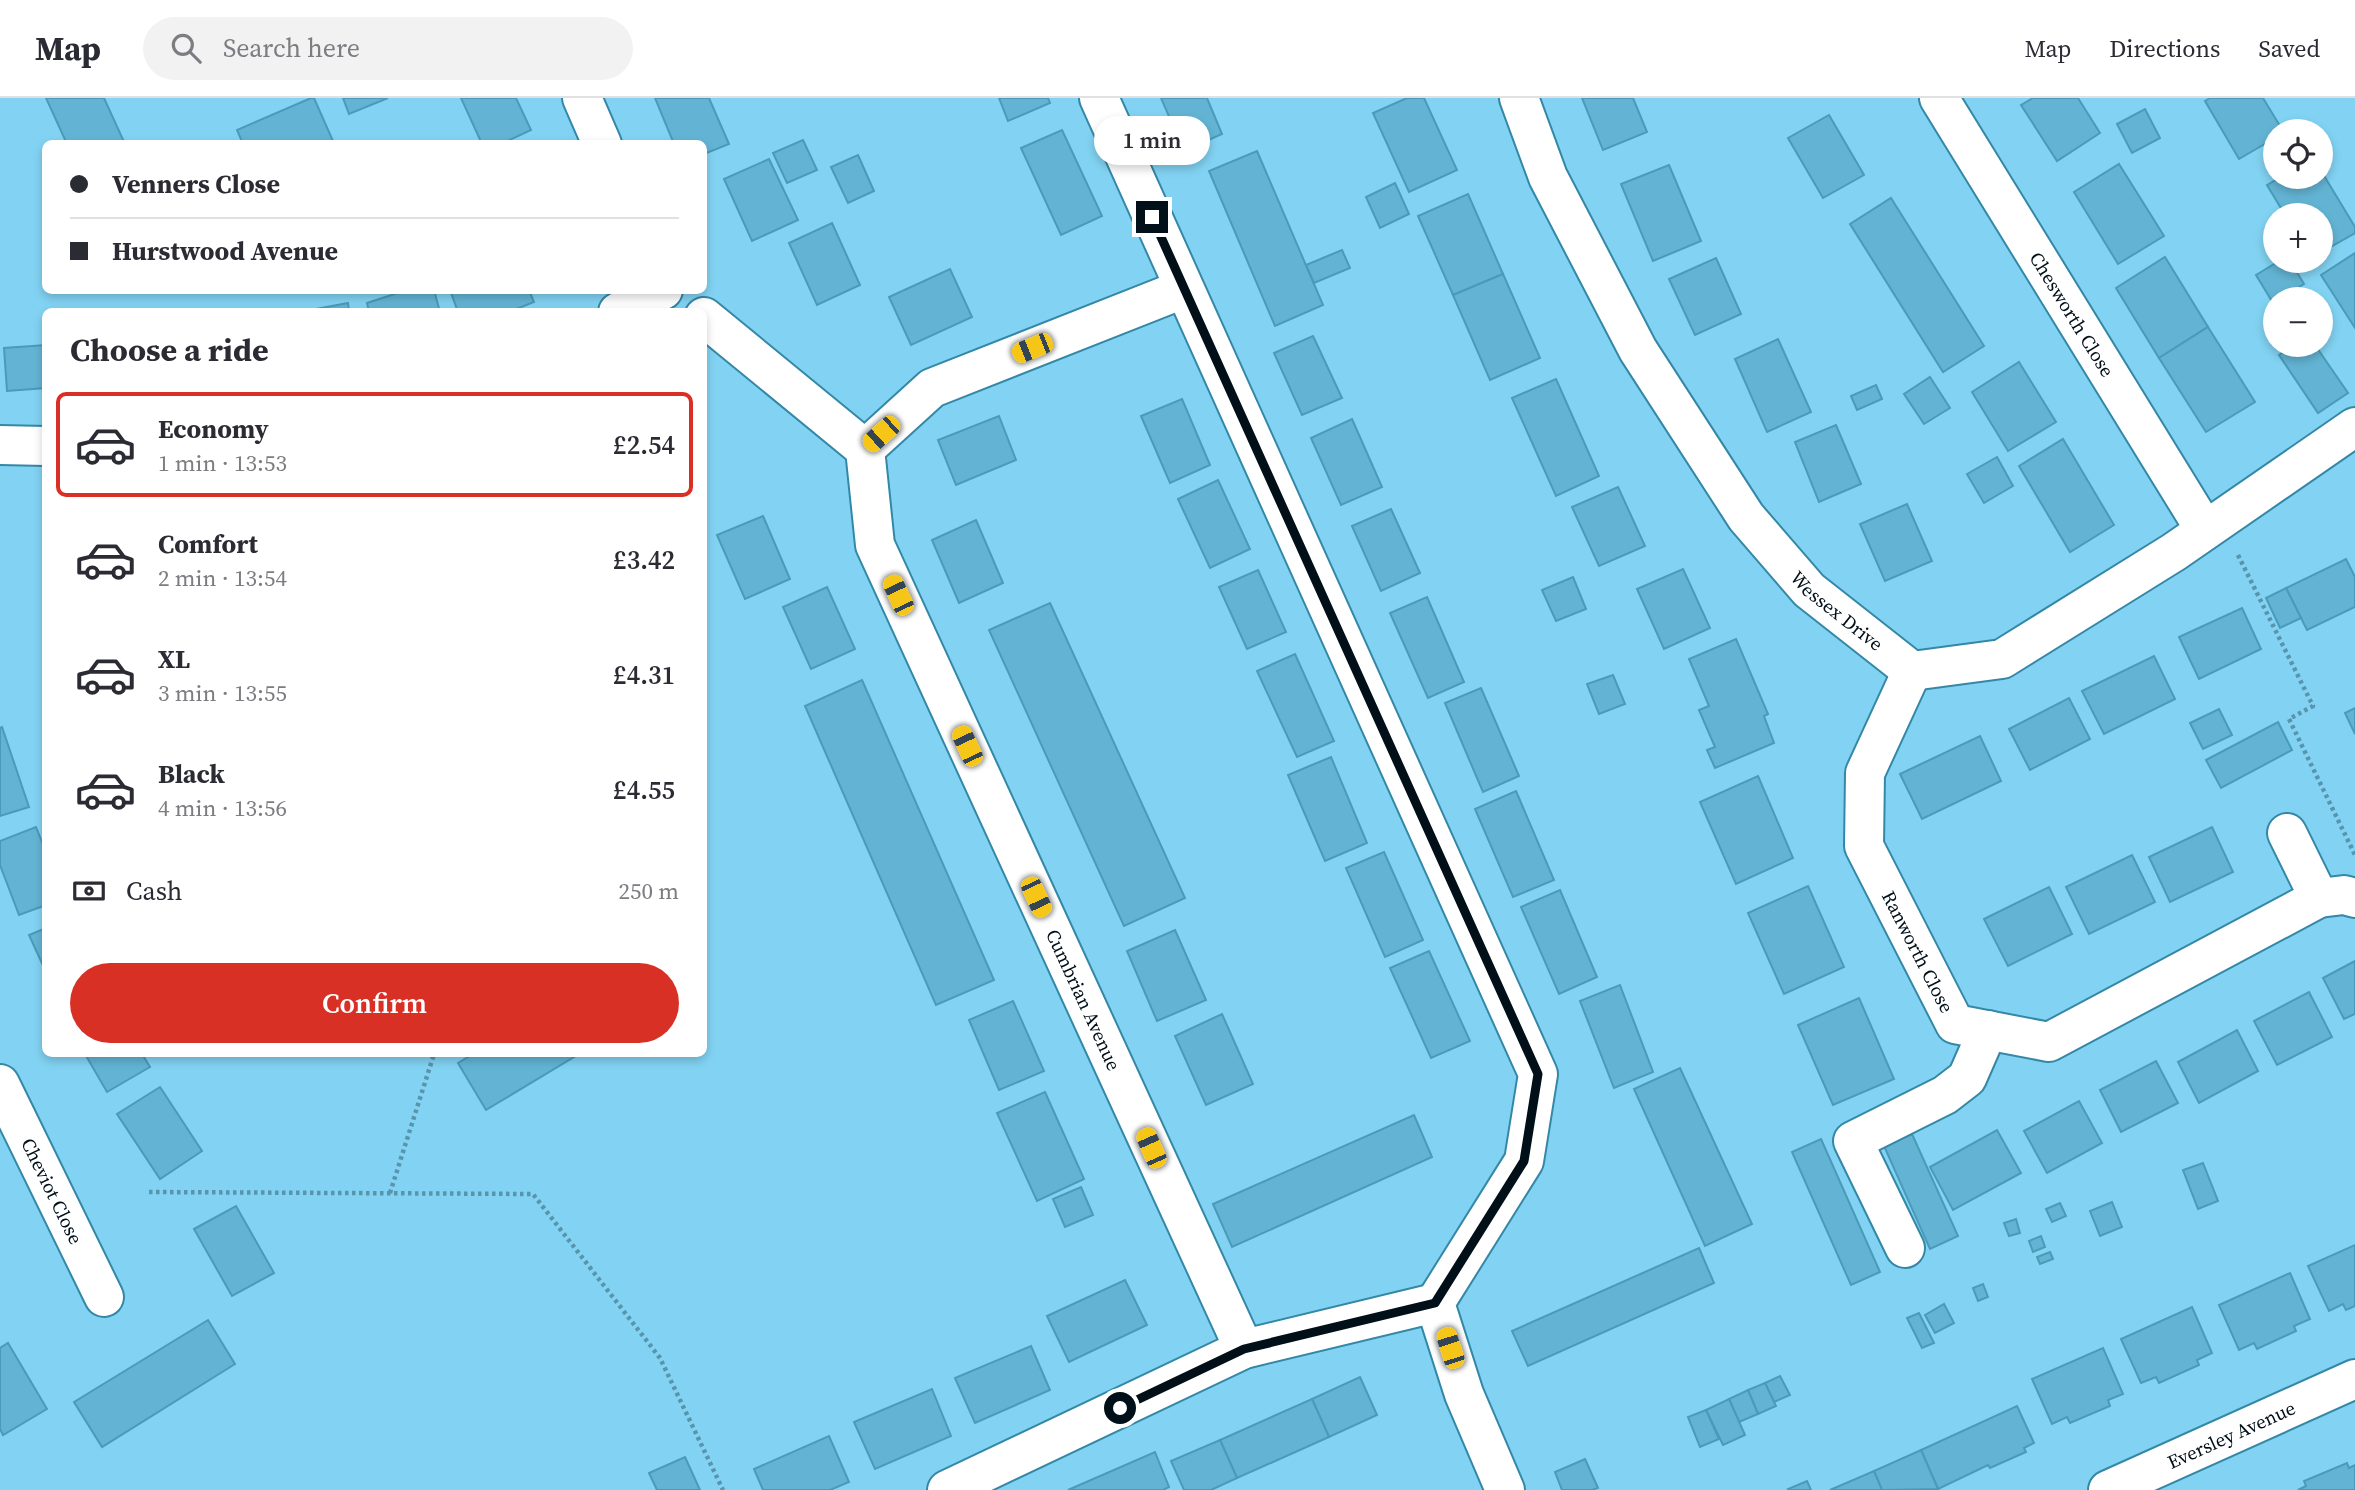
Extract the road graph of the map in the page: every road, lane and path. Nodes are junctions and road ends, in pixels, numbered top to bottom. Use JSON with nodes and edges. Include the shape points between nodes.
{"nodes":[{"id":1,"x":582,"y":98,"type":"edge"},
{"id":2,"x":1099,"y":98,"type":"edge"},
{"id":3,"x":1519,"y":98,"type":"edge"},
{"id":4,"x":1939,"y":98,"type":"edge"},
{"id":5,"x":600,"y":140,"type":"edge"},
{"id":6,"x":1183,"y":289,"type":"junction"},
{"id":7,"x":655,"y":294,"type":"edge"},
{"id":8,"x":677,"y":294,"type":"edge"},
{"id":9,"x":626,"y":308,"type":"edge"},
{"id":10,"x":692,"y":308,"type":"edge"},
{"id":11,"x":707,"y":319,"type":"edge"},
{"id":12,"x":2351,"y":439,"type":"edge"},
{"id":13,"x":0,"y":445,"type":"edge"},
{"id":14,"x":42,"y":446,"type":"edge"},
{"id":15,"x":864,"y":449,"type":"junction"},
{"id":16,"x":2213,"y":525,"type":"junction"},
{"id":17,"x":1912,"y":671,"type":"junction"},
{"id":18,"x":2287,"y":833,"type":"dead end"},
{"id":19,"x":2355,"y":855,"type":"edge"},
{"id":20,"x":2337,"y":898,"type":"edge"},
{"id":21,"x":1988,"y":1030,"type":"junction"},
{"id":22,"x":433,"y":1057,"type":"edge"},
{"id":23,"x":0,"y":1084,"type":"edge"},
{"id":24,"x":149,"y":1192,"type":"dead end"},
{"id":25,"x":390,"y":1193,"type":"junction"},
{"id":26,"x":1905,"y":1248,"type":"dead end"},
{"id":27,"x":104,"y":1297,"type":"dead end"},
{"id":28,"x":1435,"y":1303,"type":"junction"},
{"id":29,"x":1244,"y":1349,"type":"junction"},
{"id":30,"x":2355,"y":1379,"type":"edge"},
{"id":31,"x":723,"y":1490,"type":"edge"},
{"id":32,"x":947,"y":1490,"type":"edge"},
{"id":33,"x":1505,"y":1490,"type":"edge"},
{"id":34,"x":2108,"y":1490,"type":"edge"}],
"edges":[{"from":1,"to":5,"type":"street"},
{"from":2,"to":6,"type":"street"},
{"from":3,"to":17,"type":"street","name":"Wessex Drive","via":[[1548,177],[1638,350],[1746,517],[1809,590]]},
{"from":4,"to":16,"type":"street","name":"Chesworth Close"},
{"from":6,"to":15,"type":"street","via":[[932,387]]},
{"from":6,"to":28,"type":"street","via":[[1538,1074],[1524,1161]]},
{"from":7,"to":9,"type":"street"},
{"from":8,"to":10,"type":"street"},
{"from":11,"to":15,"type":"street"},
{"from":12,"to":16,"type":"street"},
{"from":13,"to":14,"type":"street"},
{"from":15,"to":29,"type":"street","name":"Cumbrian Avenue","via":[[875,544]]},
{"from":16,"to":17,"type":"street","via":[[2002,659]]},
{"from":16,"to":19,"type":"path","via":[[2312,706],[2289,719]]},
{"from":17,"to":21,"type":"street","name":"Ranworth Close","via":[[1865,773],[1864,846],[1955,1024]]},
{"from":18,"to":20,"type":"street","name":"Ranworth Close"},
{"from":20,"to":21,"type":"street","name":"Ranworth Close","via":[[2049,1042]]},
{"from":21,"to":26,"type":"street","via":[[1968,1078],[1945,1095],[1853,1141]]},
{"from":22,"to":25,"type":"path"},
{"from":23,"to":27,"type":"street","name":"Cheviot Close"},
{"from":24,"to":25,"type":"path"},
{"from":25,"to":31,"type":"path","via":[[533,1194],[660,1358]]},
{"from":28,"to":29,"type":"street"},
{"from":28,"to":33,"type":"street","via":[[1464,1394]]},
{"from":29,"to":32,"type":"street"},
{"from":30,"to":34,"type":"street","name":"Eversley Avenue"}]}
